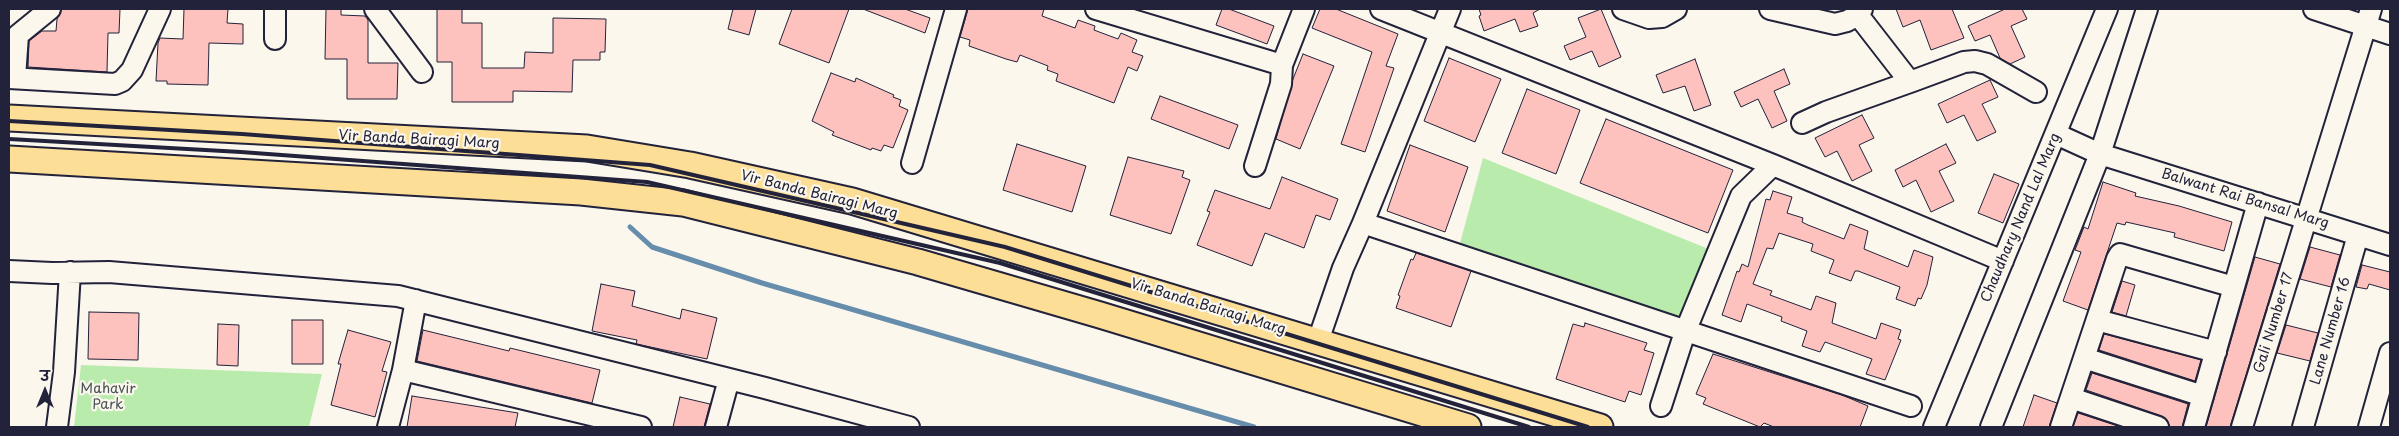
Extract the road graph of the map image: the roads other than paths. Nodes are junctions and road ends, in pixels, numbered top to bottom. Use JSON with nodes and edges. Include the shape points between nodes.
{"nodes":[{"id":1,"x":50,"y":9,"type":"edge"},
{"id":2,"x":160,"y":9,"type":"edge"},
{"id":3,"x":275,"y":9,"type":"edge"},
{"id":4,"x":375,"y":9,"type":"edge"},
{"id":5,"x":956,"y":9,"type":"edge"},
{"id":6,"x":1096,"y":9,"type":"edge"},
{"id":7,"x":1304,"y":9,"type":"edge"},
{"id":8,"x":1381,"y":9,"type":"edge"},
{"id":9,"x":1450,"y":9,"type":"edge"},
{"id":10,"x":1623,"y":9,"type":"edge"},
{"id":11,"x":1676,"y":9,"type":"edge"},
{"id":12,"x":1770,"y":9,"type":"edge"},
{"id":13,"x":2107,"y":9,"type":"edge"},
{"id":14,"x":2147,"y":9,"type":"edge"},
{"id":15,"x":2314,"y":9,"type":"edge"},
{"id":16,"x":1860,"y":12,"type":"edge"},
{"id":17,"x":2368,"y":17,"type":"edge"},
{"id":18,"x":1441,"y":33,"type":"junction"},
{"id":19,"x":14,"y":34,"type":"edge"},
{"id":20,"x":2390,"y":34,"type":"edge"},
{"id":21,"x":275,"y":38,"type":"dead end"},
{"id":22,"x":1282,"y":65,"type":"junction"},
{"id":23,"x":422,"y":72,"type":"dead end"},
{"id":24,"x":12,"y":78,"type":"edge"},
{"id":25,"x":1910,"y":82,"type":"junction"},
{"id":26,"x":2036,"y":92,"type":"dead end"},
{"id":27,"x":9,"y":118,"type":"edge"},
{"id":28,"x":1802,"y":123,"type":"dead end"},
{"id":29,"x":2056,"y":134,"type":"junction"},
{"id":30,"x":2100,"y":154,"type":"junction"},
{"id":31,"x":9,"y":159,"type":"edge"},
{"id":32,"x":912,"y":162,"type":"dead end"},
{"id":33,"x":1773,"y":165,"type":"junction"},
{"id":34,"x":1255,"y":166,"type":"dead end"},
{"id":35,"x":2258,"y":203,"type":"junction"},
{"id":36,"x":2305,"y":218,"type":"junction"},
{"id":37,"x":1363,"y":223,"type":"junction"},
{"id":38,"x":2358,"y":235,"type":"junction"},
{"id":39,"x":2390,"y":245,"type":"edge"},
{"id":40,"x":2003,"y":261,"type":"junction"},
{"id":41,"x":9,"y":271,"type":"edge"},
{"id":42,"x":70,"y":272,"type":"junction"},
{"id":43,"x":2234,"y":287,"type":"junction"},
{"id":44,"x":416,"y":300,"type":"junction"},
{"id":45,"x":2096,"y":320,"type":"junction"},
{"id":46,"x":1685,"y":332,"type":"junction"},
{"id":47,"x":1318,"y":341,"type":"junction"},
{"id":48,"x":2216,"y":352,"type":"junction"},
{"id":49,"x":2390,"y":353,"type":"edge"},
{"id":50,"x":2084,"y":358,"type":"junction"},
{"id":51,"x":403,"y":370,"type":"junction"},
{"id":52,"x":729,"y":379,"type":"junction"},
{"id":53,"x":2203,"y":396,"type":"junction"},
{"id":54,"x":2070,"y":398,"type":"junction"},
{"id":55,"x":1661,"y":406,"type":"dead end"},
{"id":56,"x":1911,"y":406,"type":"dead end"},
{"id":57,"x":57,"y":427,"type":"edge"},
{"id":58,"x":388,"y":427,"type":"edge"},
{"id":59,"x":641,"y":427,"type":"edge"},
{"id":60,"x":716,"y":427,"type":"edge"},
{"id":61,"x":909,"y":427,"type":"edge"},
{"id":62,"x":1468,"y":427,"type":"edge"},
{"id":63,"x":1600,"y":427,"type":"edge"},
{"id":64,"x":1934,"y":427,"type":"edge"},
{"id":65,"x":1991,"y":427,"type":"edge"},
{"id":66,"x":2061,"y":427,"type":"edge"},
{"id":67,"x":2158,"y":427,"type":"edge"},
{"id":68,"x":2194,"y":427,"type":"edge"},
{"id":69,"x":2242,"y":427,"type":"edge"},
{"id":70,"x":2303,"y":427,"type":"edge"},
{"id":71,"x":2368,"y":427,"type":"edge"}],
"edges":[{"from":1,"to":19,"type":"street"},
{"from":2,"to":24,"type":"street","via":[[132,70],[122,81],[115,84]]},
{"from":3,"to":21,"type":"street"},
{"from":4,"to":23,"type":"street"},
{"from":5,"to":32,"type":"street"},
{"from":6,"to":22,"type":"street"},
{"from":7,"to":22,"type":"street"},
{"from":8,"to":18,"type":"street"},
{"from":9,"to":18,"type":"street"},
{"from":10,"to":11,"type":"street","via":[[1648,18],[1662,17]]},
{"from":12,"to":16,"type":"street","via":[[1835,24]]},
{"from":13,"to":29,"type":"street","name":"Chaudhary Nand Lal Marg"},
{"from":14,"to":30,"type":"street"},
{"from":15,"to":17,"type":"street"},
{"from":16,"to":25,"type":"street"},
{"from":17,"to":20,"type":"street"},
{"from":17,"to":36,"type":"street","name":"Gali Number 17"},
{"from":18,"to":33,"type":"street"},
{"from":18,"to":37,"type":"street"},
{"from":19,"to":24,"type":"street"},
{"from":22,"to":34,"type":"street","via":[[1281,84]]},
{"from":25,"to":26,"type":"street","via":[[1974,61],[1987,64]]},
{"from":25,"to":28,"type":"street"},
{"from":27,"to":47,"type":"main road","name":"Vir Banda Bairagi Marg","via":[[588,148],[690,164],[852,201]]},
{"from":29,"to":30,"type":"street","name":"Balwant Rai Bansal Marg"},
{"from":29,"to":40,"type":"street","name":"Chaudhary Nand Lal Marg"},
{"from":30,"to":35,"type":"street","name":"Balwant Rai Bansal Marg"},
{"from":30,"to":65,"type":"street"},
{"from":31,"to":62,"type":"main road","via":[[581,192],[683,203],[918,262]]},
{"from":33,"to":40,"type":"street"},
{"from":33,"to":46,"type":"street","via":[[1741,196]]},
{"from":35,"to":36,"type":"street","name":"Balwant Rai Bansal Marg"},
{"from":35,"to":43,"type":"street"},
{"from":36,"to":38,"type":"street","name":"Balwant Rai Bansal Marg"},
{"from":36,"to":69,"type":"street","name":"Gali Number 17"},
{"from":37,"to":46,"type":"street"},
{"from":37,"to":47,"type":"street","via":[[1343,268]]},
{"from":38,"to":39,"type":"street","name":"Balwant Rai Bansal Marg"},
{"from":38,"to":70,"type":"street","name":"Lane Number 16"},
{"from":40,"to":64,"type":"street","name":"Chaudhary Nand Lal Marg"},
{"from":41,"to":42,"type":"street"},
{"from":42,"to":44,"type":"street","via":[[109,272],[353,291]]},
{"from":42,"to":57,"type":"street"},
{"from":43,"to":45,"type":"street","via":[[2120,254]]},
{"from":43,"to":48,"type":"street"},
{"from":44,"to":51,"type":"street"},
{"from":44,"to":52,"type":"street"},
{"from":45,"to":48,"type":"street"},
{"from":45,"to":50,"type":"street"},
{"from":46,"to":55,"type":"street"},
{"from":46,"to":56,"type":"street"},
{"from":47,"to":63,"type":"main road","name":"Vir Banda Bairagi Marg"},
{"from":48,"to":53,"type":"street"},
{"from":49,"to":71,"type":"street"},
{"from":50,"to":53,"type":"street"},
{"from":50,"to":54,"type":"street"},
{"from":51,"to":58,"type":"street"},
{"from":51,"to":59,"type":"street"},
{"from":52,"to":60,"type":"street"},
{"from":52,"to":61,"type":"street"},
{"from":53,"to":68,"type":"street"},
{"from":54,"to":66,"type":"street"},
{"from":54,"to":67,"type":"street"}]}
